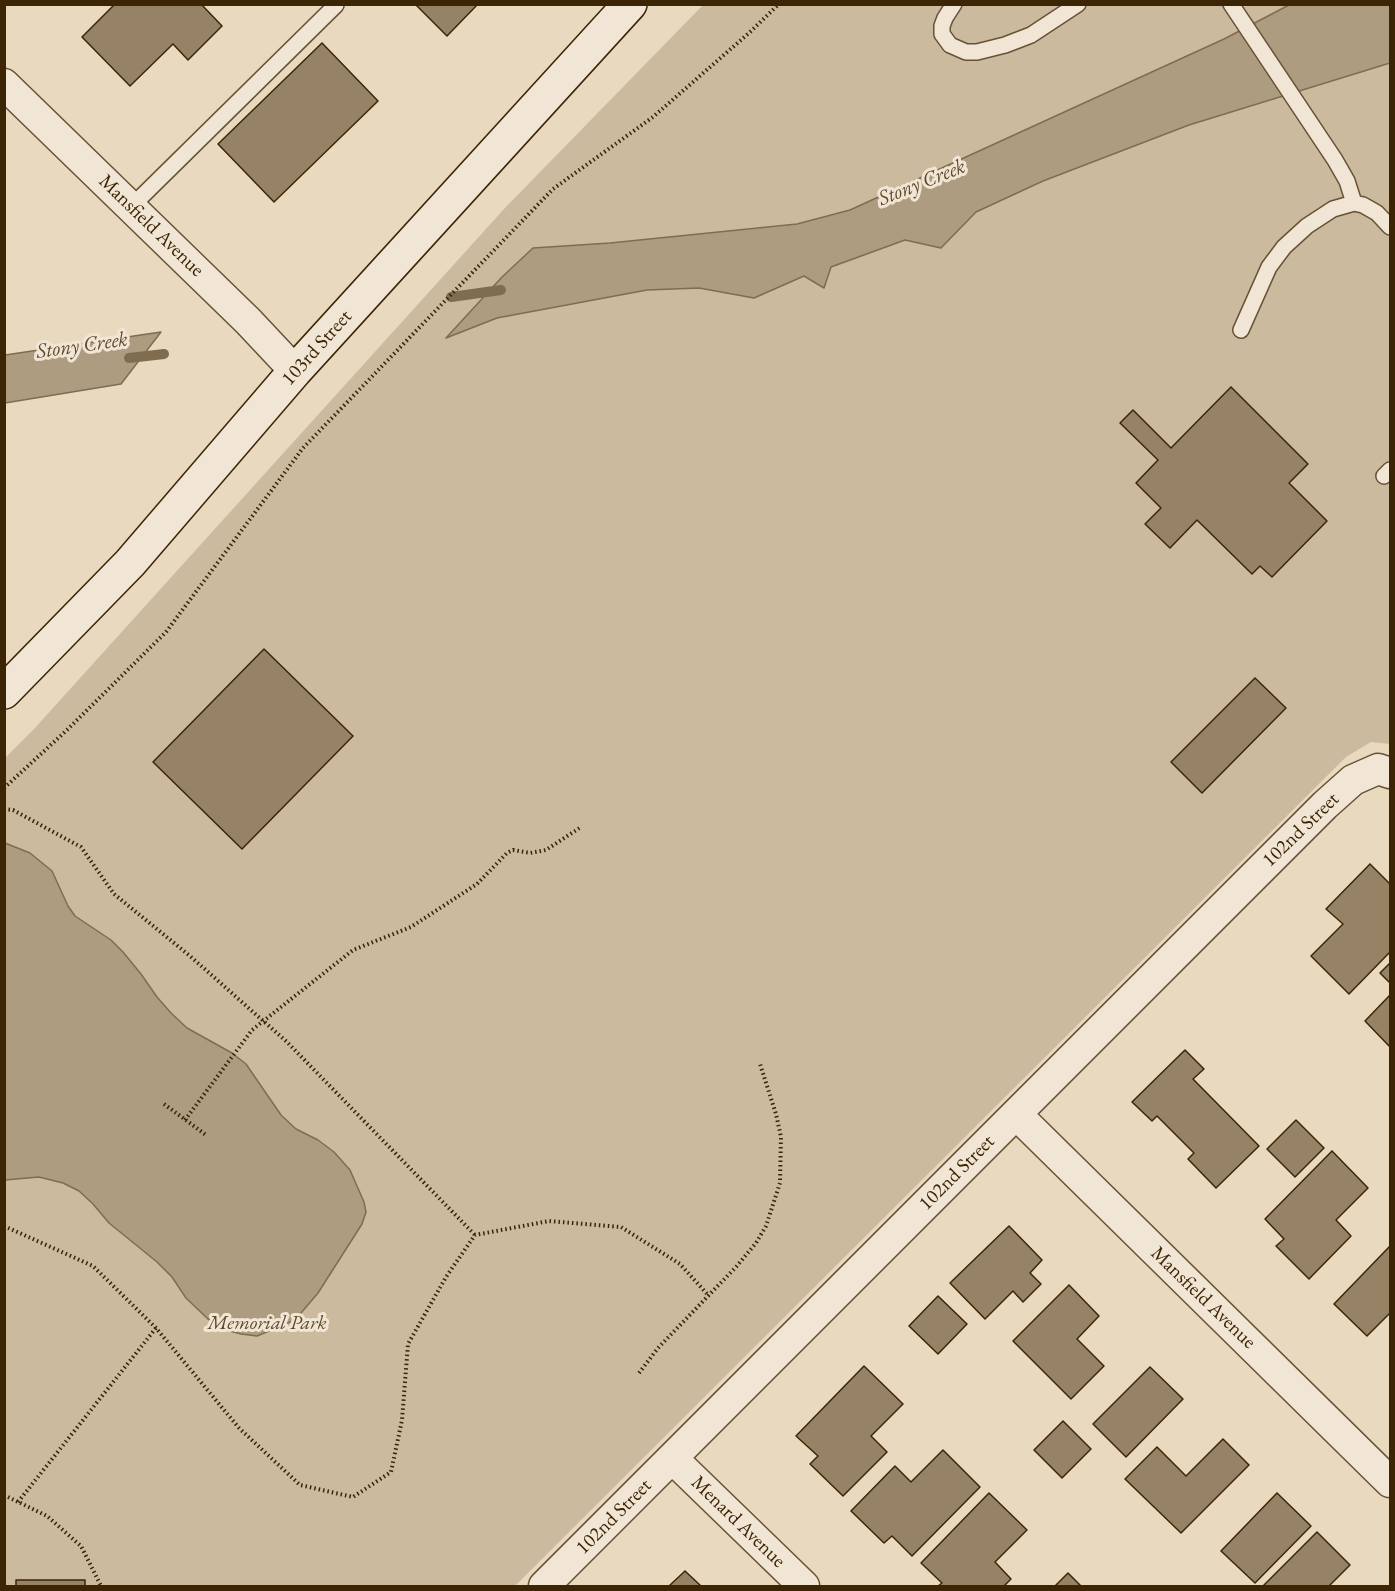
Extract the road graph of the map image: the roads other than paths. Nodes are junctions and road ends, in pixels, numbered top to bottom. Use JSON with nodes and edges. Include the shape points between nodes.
{"nodes":[{"id":1,"x":630,"y":4,"type":"edge"},
{"id":2,"x":954,"y":4,"type":"edge"},
{"id":3,"x":1078,"y":4,"type":"edge"},
{"id":4,"x":1231,"y":4,"type":"edge"},
{"id":5,"x":336,"y":5,"type":"edge"},
{"id":6,"x":4,"y":84,"type":"edge"},
{"id":7,"x":1354,"y":202,"type":"junction"},
{"id":8,"x":131,"y":207,"type":"junction"},
{"id":9,"x":1390,"y":227,"type":"edge"},
{"id":10,"x":1241,"y":330,"type":"dead end"},
{"id":11,"x":295,"y":371,"type":"junction"},
{"id":12,"x":4,"y":692,"type":"edge"},
{"id":13,"x":1384,"y":771,"type":"edge"},
{"id":14,"x":1016,"y":1114,"type":"junction"},
{"id":15,"x":672,"y":1458,"type":"junction"},
{"id":16,"x":1390,"y":1482,"type":"edge"},
{"id":17,"x":544,"y":1587,"type":"edge"},
{"id":18,"x":804,"y":1587,"type":"edge"}],
"edges":[{"from":1,"to":11,"type":"street","name":"103rd Street"},
{"from":2,"to":3,"type":"lane","via":[[945,18],[942,34],[950,45],[966,52],[987,50],[1031,35]]},
{"from":4,"to":7,"type":"lane","via":[[1335,160]]},
{"from":5,"to":8,"type":"lane"},
{"from":6,"to":8,"type":"street","name":"Mansfield Avenue"},
{"from":7,"to":9,"type":"lane","via":[[1377,213]]},
{"from":7,"to":10,"type":"lane","via":[[1333,209],[1284,247],[1269,267]]},
{"from":8,"to":11,"type":"street","name":"Mansfield Avenue"},
{"from":11,"to":12,"type":"street","name":"103rd Street","via":[[130,563]]},
{"from":13,"to":14,"type":"street","name":"102nd Street","via":[[1353,780],[1325,805]]},
{"from":14,"to":15,"type":"street","name":"102nd Street"},
{"from":14,"to":16,"type":"street","name":"Mansfield Avenue"},
{"from":15,"to":17,"type":"street","name":"102nd Street"},
{"from":15,"to":18,"type":"street","name":"Menard Avenue"}]}
